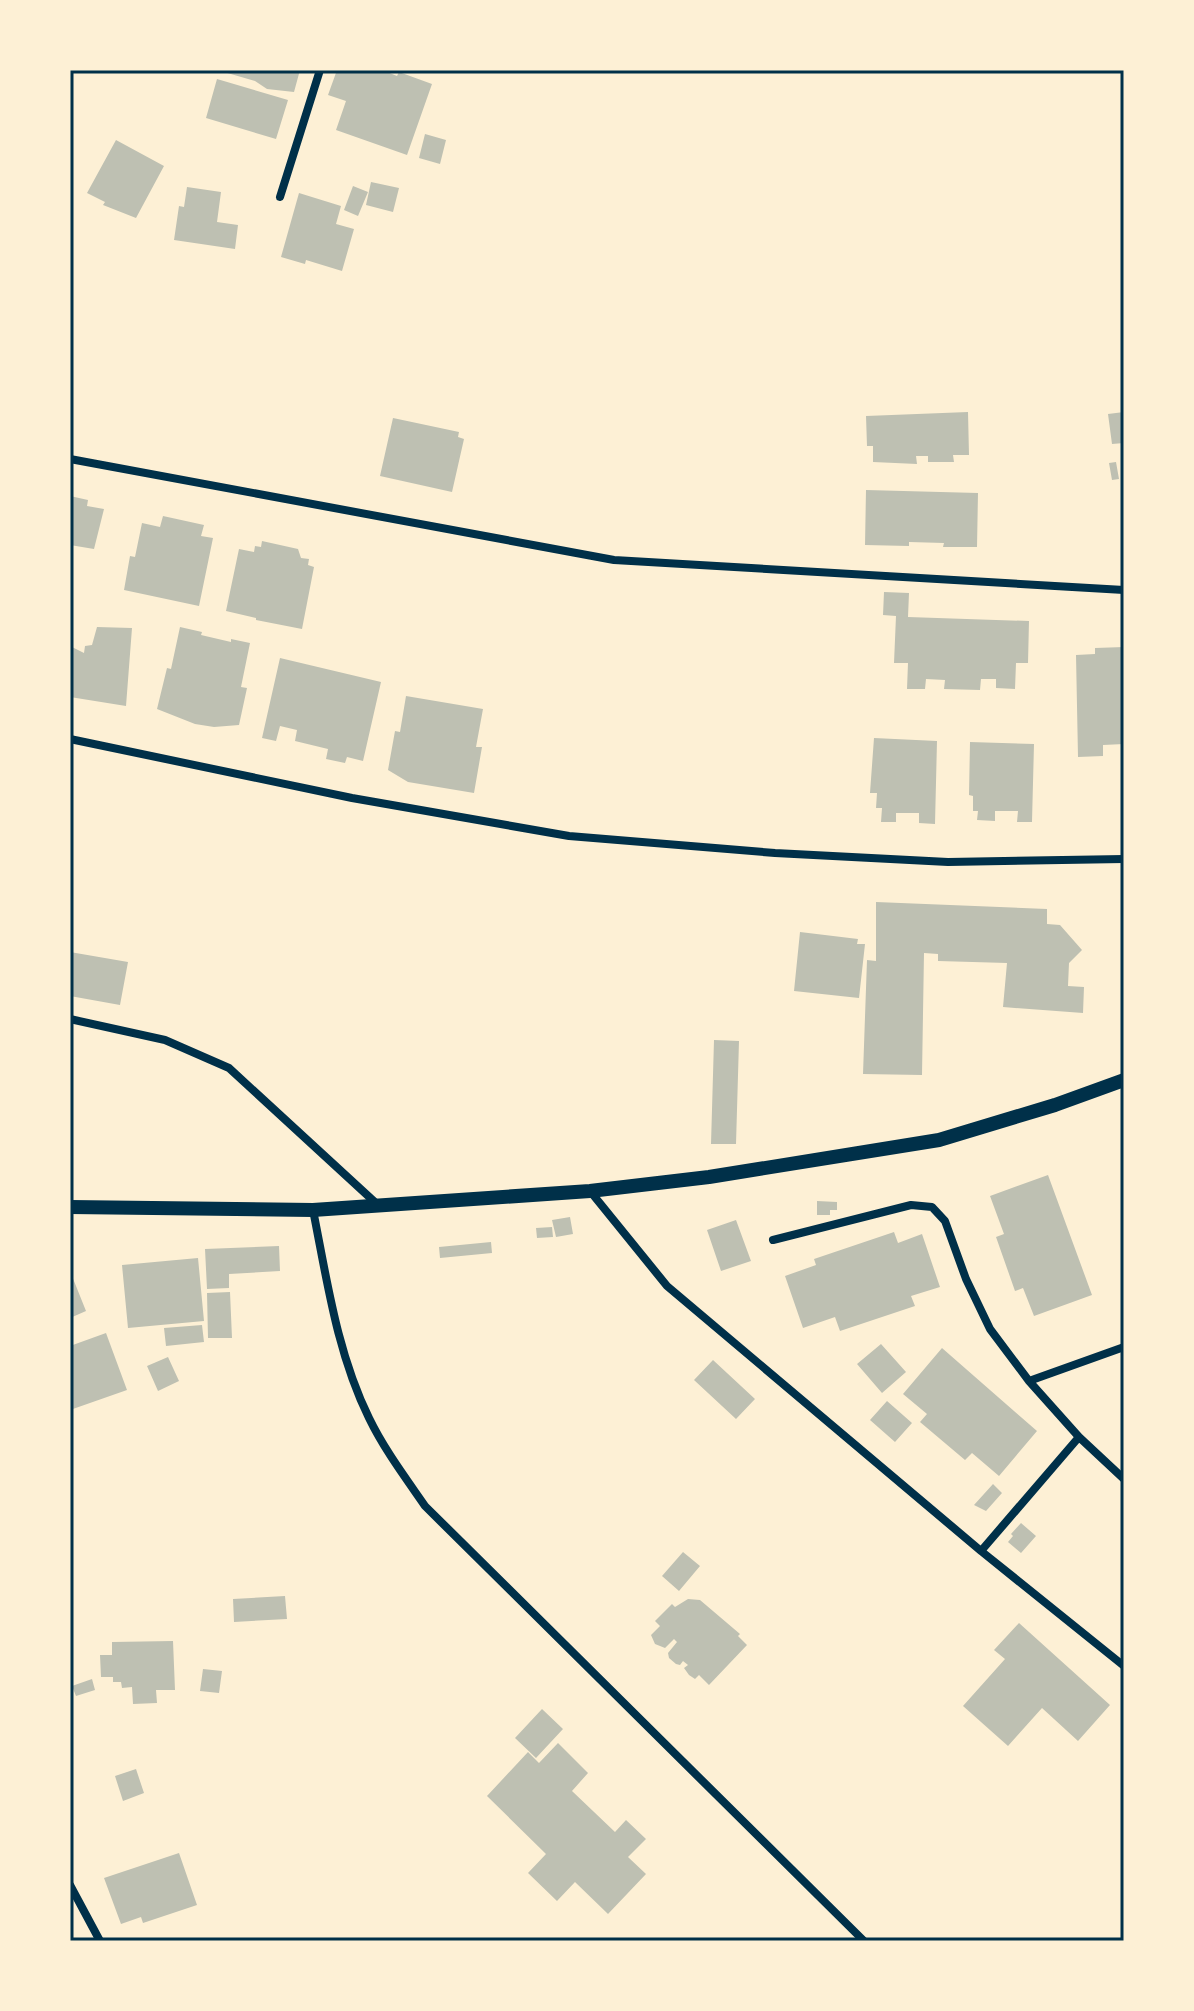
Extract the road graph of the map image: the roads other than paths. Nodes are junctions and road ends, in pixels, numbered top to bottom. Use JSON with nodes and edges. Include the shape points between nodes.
{"nodes":[{"id":1,"x":320,"y":70,"type":"edge"},
{"id":2,"x":280,"y":197,"type":"dead end"},
{"id":3,"x":70,"y":459,"type":"edge"},
{"id":4,"x":1124,"y":590,"type":"edge"},
{"id":5,"x":70,"y":739,"type":"edge"},
{"id":6,"x":1124,"y":859,"type":"edge"},
{"id":7,"x":70,"y":1019,"type":"edge"},
{"id":8,"x":1124,"y":1080,"type":"edge"},
{"id":9,"x":590,"y":1191,"type":"junction"},
{"id":10,"x":378,"y":1205,"type":"junction"},
{"id":11,"x":70,"y":1207,"type":"edge"},
{"id":12,"x":313,"y":1210,"type":"junction"},
{"id":13,"x":773,"y":1240,"type":"dead end"},
{"id":14,"x":1124,"y":1347,"type":"edge"},
{"id":15,"x":1029,"y":1381,"type":"junction"},
{"id":16,"x":1079,"y":1437,"type":"junction"},
{"id":17,"x":1124,"y":1479,"type":"edge"},
{"id":18,"x":981,"y":1551,"type":"junction"},
{"id":19,"x":1124,"y":1666,"type":"edge"},
{"id":20,"x":70,"y":1885,"type":"edge"},
{"id":21,"x":100,"y":1941,"type":"edge"},
{"id":22,"x":864,"y":1941,"type":"edge"}],
"edges":[{"from":1,"to":2,"type":"street"},
{"from":3,"to":4,"type":"street","via":[[614,560]]},
{"from":5,"to":6,"type":"street","via":[[352,798],[569,836],[948,862]]},
{"from":7,"to":10,"type":"street","via":[[165,1040],[229,1068]]},
{"from":8,"to":9,"type":"street","via":[[939,1140]]},
{"from":9,"to":10,"type":"street"},
{"from":9,"to":18,"type":"street","via":[[667,1286]]},
{"from":10,"to":12,"type":"street"},
{"from":11,"to":12,"type":"street"},
{"from":12,"to":22,"type":"street","via":[[349,1369],[388,1454],[425,1506]]},
{"from":13,"to":15,"type":"street","via":[[911,1205],[932,1207],[945,1221],[990,1329]]},
{"from":14,"to":15,"type":"street"},
{"from":15,"to":16,"type":"street"},
{"from":16,"to":17,"type":"street"},
{"from":16,"to":18,"type":"street"},
{"from":18,"to":19,"type":"street"},
{"from":20,"to":21,"type":"street"}]}
